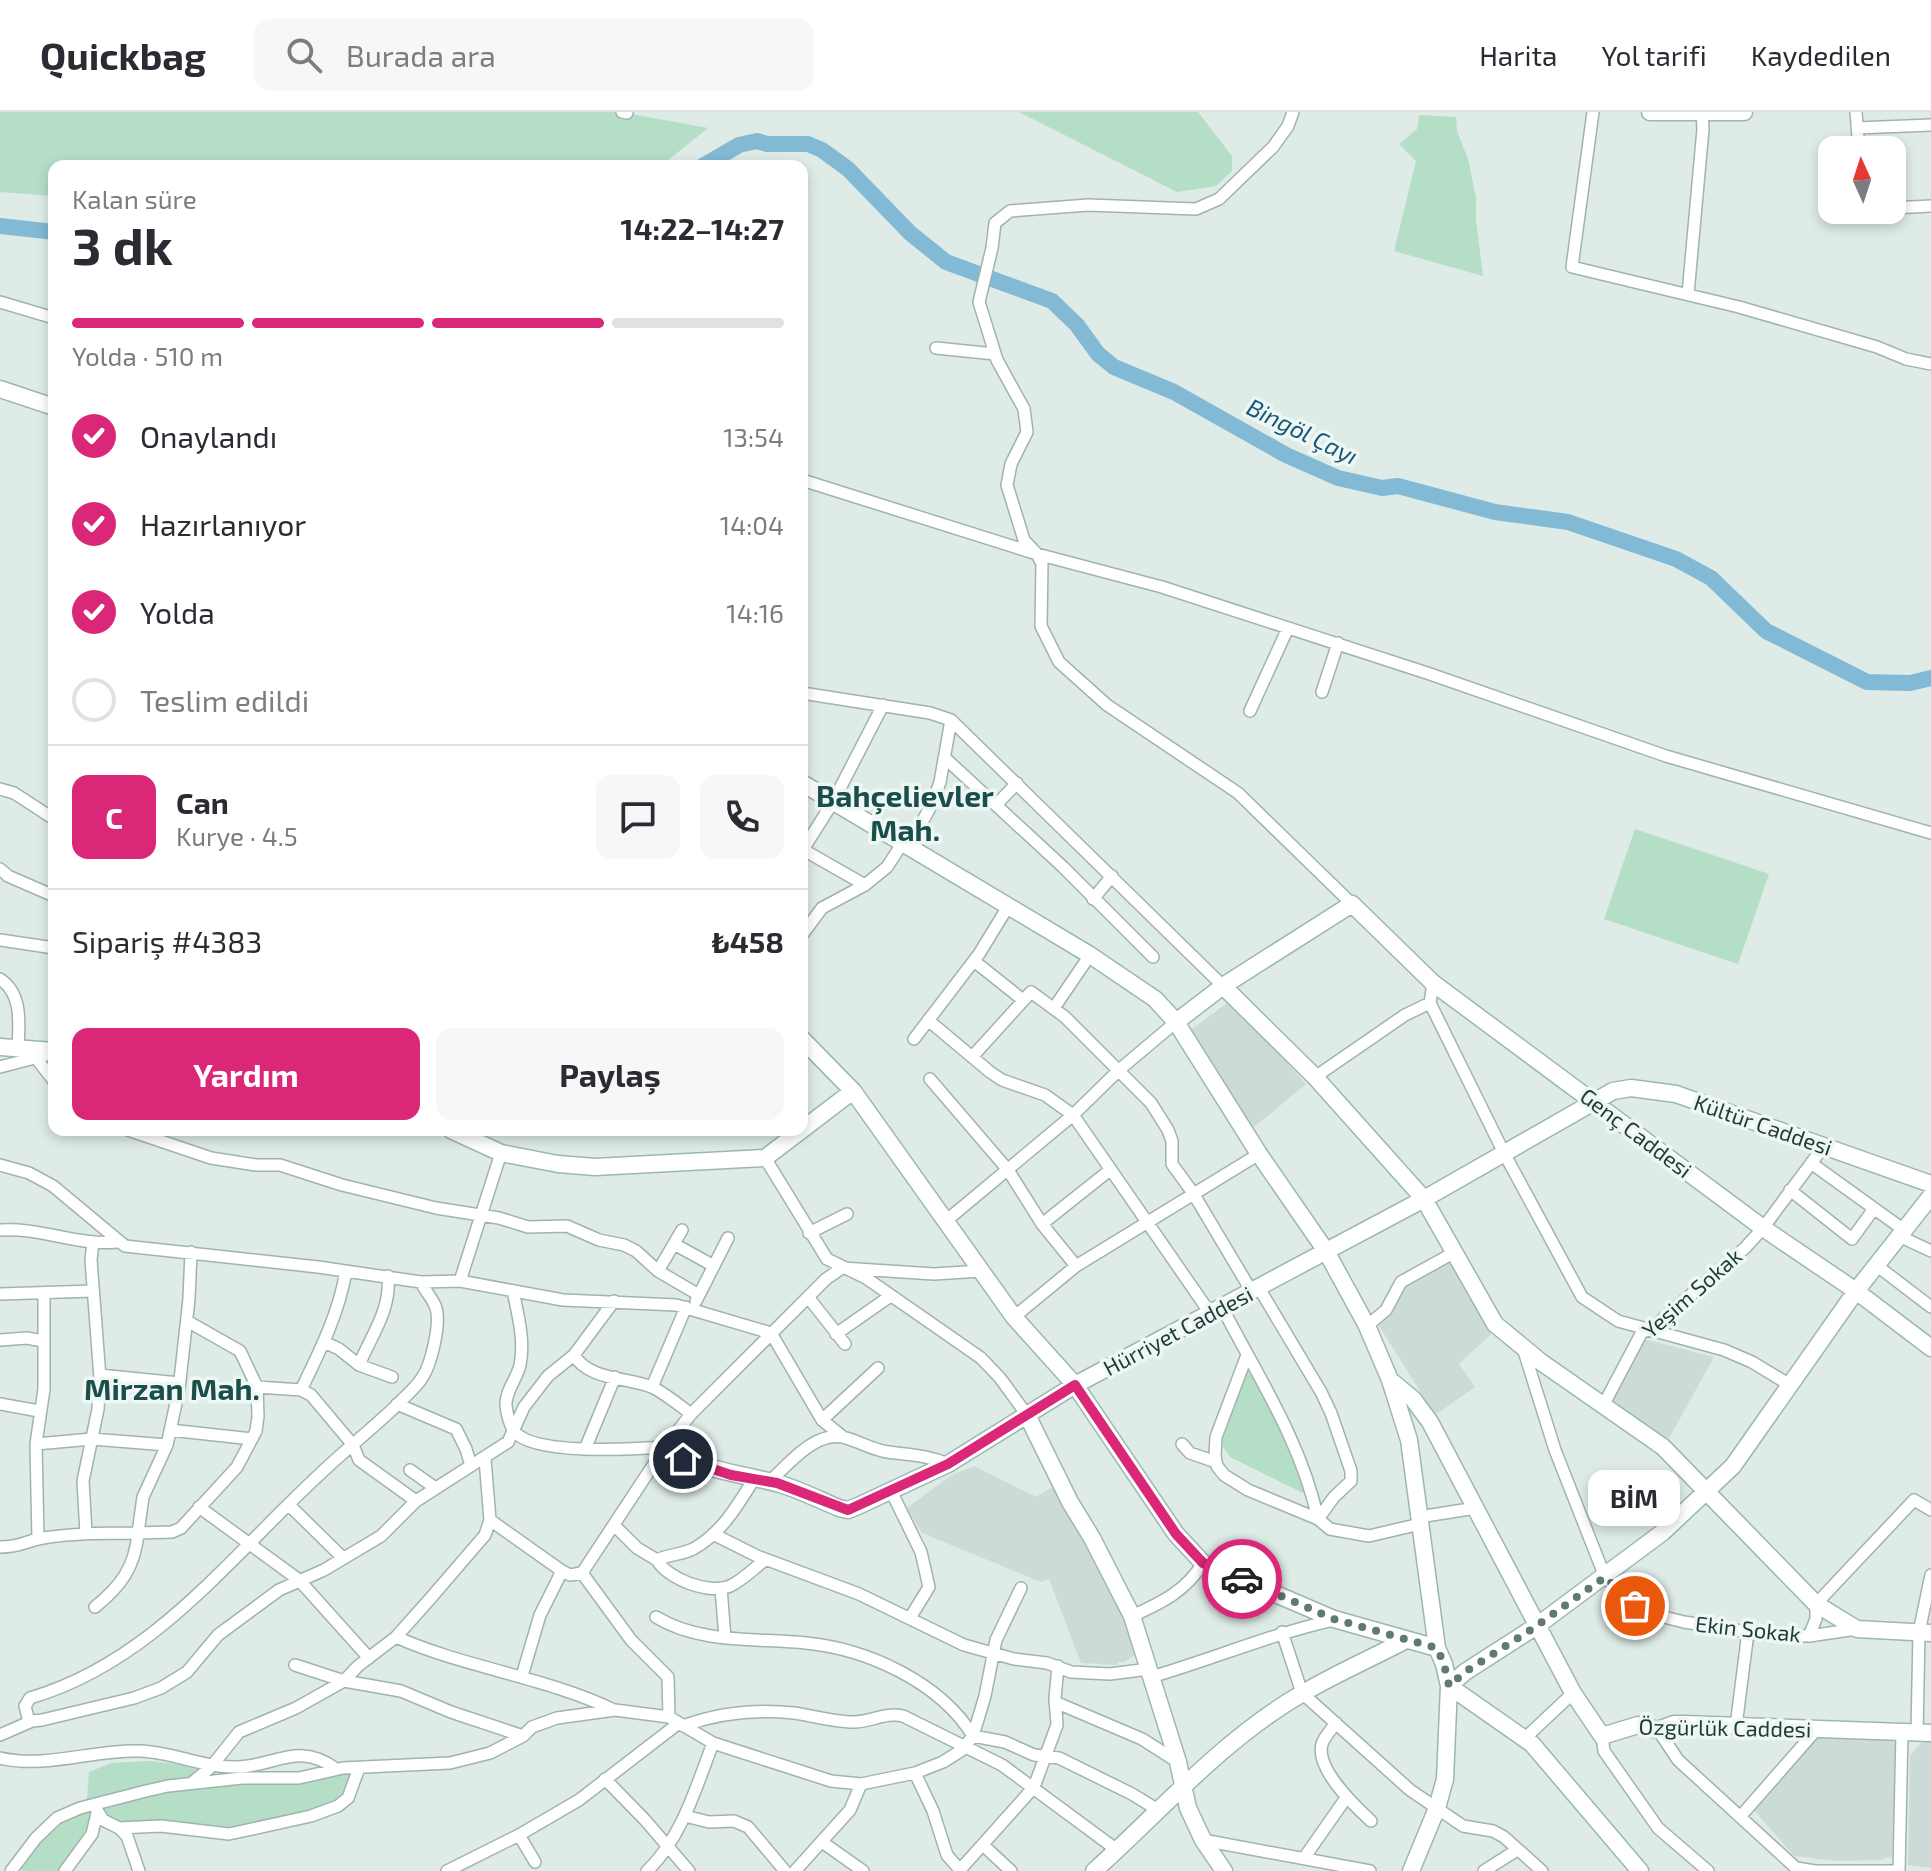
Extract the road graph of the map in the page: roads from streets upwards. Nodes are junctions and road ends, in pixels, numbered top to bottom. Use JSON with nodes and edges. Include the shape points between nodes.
{"nodes":[{"id":1,"x":1293,"y":112,"type":"edge"},
{"id":2,"x":1593,"y":112,"type":"edge"},
{"id":3,"x":1650,"y":112,"type":"edge"},
{"id":4,"x":1744,"y":112,"type":"edge"},
{"id":5,"x":1856,"y":112,"type":"edge"},
{"id":6,"x":1702,"y":113,"type":"edge"},
{"id":7,"x":1931,"y":125,"type":"edge"},
{"id":8,"x":1857,"y":128,"type":"junction"},
{"id":9,"x":1858,"y":136,"type":"edge"},
{"id":10,"x":1931,"y":206,"type":"edge"},
{"id":11,"x":1906,"y":207,"type":"edge"},
{"id":12,"x":1688,"y":294,"type":"junction"},
{"id":13,"x":0,"y":302,"type":"edge"},
{"id":14,"x":48,"y":316,"type":"edge"},
{"id":15,"x":936,"y":348,"type":"dead end"},
{"id":16,"x":995,"y":354,"type":"junction"},
{"id":17,"x":1931,"y":364,"type":"edge"},
{"id":18,"x":0,"y":389,"type":"edge"},
{"id":19,"x":48,"y":405,"type":"edge"},
{"id":20,"x":808,"y":482,"type":"edge"},
{"id":21,"x":1037,"y":554,"type":"junction"},
{"id":22,"x":1288,"y":628,"type":"junction"},
{"id":23,"x":1338,"y":643,"type":"junction"},
{"id":24,"x":1322,"y":692,"type":"dead end"},
{"id":25,"x":808,"y":694,"type":"edge"},
{"id":26,"x":883,"y":705,"type":"junction"},
{"id":27,"x":1250,"y":711,"type":"dead end"},
{"id":28,"x":951,"y":720,"type":"junction"},
{"id":29,"x":945,"y":758,"type":"junction"},
{"id":30,"x":1017,"y":783,"type":"junction"},
{"id":31,"x":808,"y":787,"type":"edge"},
{"id":32,"x":0,"y":789,"type":"edge"},
{"id":33,"x":833,"y":802,"type":"junction"},
{"id":34,"x":996,"y":805,"type":"junction"},
{"id":35,"x":48,"y":815,"type":"edge"},
{"id":36,"x":1931,"y":833,"type":"edge"},
{"id":37,"x":808,"y":841,"type":"edge"},
{"id":38,"x":905,"y":846,"type":"junction"},
{"id":39,"x":808,"y":853,"type":"edge"},
{"id":40,"x":0,"y":869,"type":"edge"},
{"id":41,"x":1112,"y":876,"type":"junction"},
{"id":42,"x":865,"y":885,"type":"junction"},
{"id":43,"x":48,"y":893,"type":"edge"},
{"id":44,"x":1093,"y":899,"type":"junction"},
{"id":45,"x":1352,"y":904,"type":"junction"},
{"id":46,"x":1009,"y":905,"type":"junction"},
{"id":47,"x":808,"y":927,"type":"edge"},
{"id":48,"x":0,"y":940,"type":"edge"},
{"id":49,"x":48,"y":947,"type":"edge"},
{"id":50,"x":1090,"y":955,"type":"junction"},
{"id":51,"x":1153,"y":957,"type":"dead end"},
{"id":52,"x":974,"y":961,"type":"junction"},
{"id":53,"x":0,"y":979,"type":"edge"},
{"id":54,"x":1433,"y":983,"type":"junction"},
{"id":55,"x":1223,"y":986,"type":"junction"},
{"id":56,"x":1023,"y":1000,"type":"junction"},
{"id":57,"x":1430,"y":1003,"type":"junction"},
{"id":58,"x":1054,"y":1008,"type":"junction"},
{"id":59,"x":928,"y":1020,"type":"junction"},
{"id":60,"x":1176,"y":1022,"type":"junction"},
{"id":61,"x":914,"y":1039,"type":"dead end"},
{"id":62,"x":808,"y":1045,"type":"edge"},
{"id":63,"x":0,"y":1047,"type":"edge"},
{"id":64,"x":18,"y":1049,"type":"junction"},
{"id":65,"x":48,"y":1052,"type":"edge"},
{"id":66,"x":48,"y":1054,"type":"edge"},
{"id":67,"x":972,"y":1057,"type":"junction"},
{"id":68,"x":36,"y":1058,"type":"junction"},
{"id":69,"x":0,"y":1067,"type":"edge"},
{"id":70,"x":1119,"y":1070,"type":"junction"},
{"id":71,"x":48,"y":1073,"type":"edge"},
{"id":72,"x":1315,"y":1077,"type":"junction"},
{"id":73,"x":930,"y":1079,"type":"dead end"},
{"id":74,"x":853,"y":1091,"type":"junction"},
{"id":75,"x":1594,"y":1102,"type":"junction"},
{"id":76,"x":1073,"y":1115,"type":"junction"},
{"id":77,"x":808,"y":1125,"type":"edge"},
{"id":78,"x":146,"y":1136,"type":"edge"},
{"id":79,"x":464,"y":1136,"type":"edge"},
{"id":80,"x":794,"y":1136,"type":"edge"},
{"id":81,"x":1824,"y":1146,"type":"junction"},
{"id":82,"x":501,"y":1153,"type":"junction"},
{"id":83,"x":1504,"y":1153,"type":"junction"},
{"id":84,"x":1259,"y":1154,"type":"junction"},
{"id":85,"x":765,"y":1158,"type":"junction"},
{"id":86,"x":1811,"y":1163,"type":"junction"},
{"id":87,"x":0,"y":1165,"type":"edge"},
{"id":88,"x":1008,"y":1170,"type":"junction"},
{"id":89,"x":1110,"y":1170,"type":"junction"},
{"id":90,"x":1931,"y":1184,"type":"edge"},
{"id":91,"x":1790,"y":1190,"type":"junction"},
{"id":92,"x":1193,"y":1193,"type":"junction"},
{"id":93,"x":1931,"y":1196,"type":"edge"},
{"id":94,"x":1424,"y":1199,"type":"junction"},
{"id":95,"x":1873,"y":1210,"type":"junction"},
{"id":96,"x":847,"y":1214,"type":"dead end"},
{"id":97,"x":479,"y":1217,"type":"junction"},
{"id":98,"x":947,"y":1220,"type":"junction"},
{"id":99,"x":1146,"y":1221,"type":"junction"},
{"id":100,"x":1042,"y":1224,"type":"junction"},
{"id":101,"x":1763,"y":1228,"type":"junction"},
{"id":102,"x":0,"y":1230,"type":"edge"},
{"id":103,"x":682,"y":1230,"type":"dead end"},
{"id":104,"x":809,"y":1233,"type":"junction"},
{"id":105,"x":1902,"y":1233,"type":"junction"},
{"id":106,"x":728,"y":1238,"type":"dead end"},
{"id":107,"x":93,"y":1242,"type":"junction"},
{"id":108,"x":117,"y":1242,"type":"junction"},
{"id":109,"x":674,"y":1244,"type":"junction"},
{"id":110,"x":1326,"y":1251,"type":"junction"},
{"id":111,"x":1931,"y":1251,"type":"edge"},
{"id":112,"x":191,"y":1252,"type":"junction"},
{"id":113,"x":1455,"y":1252,"type":"junction"},
{"id":114,"x":1876,"y":1265,"type":"junction"},
{"id":115,"x":714,"y":1266,"type":"junction"},
{"id":116,"x":1076,"y":1266,"type":"junction"},
{"id":117,"x":842,"y":1268,"type":"junction"},
{"id":118,"x":346,"y":1271,"type":"junction"},
{"id":119,"x":658,"y":1271,"type":"junction"},
{"id":120,"x":981,"y":1271,"type":"junction"},
{"id":121,"x":388,"y":1276,"type":"junction"},
{"id":122,"x":460,"y":1281,"type":"junction"},
{"id":123,"x":421,"y":1282,"type":"junction"},
{"id":124,"x":1256,"y":1290,"type":"junction"},
{"id":125,"x":93,"y":1291,"type":"junction"},
{"id":126,"x":513,"y":1291,"type":"junction"},
{"id":127,"x":1856,"y":1291,"type":"junction"},
{"id":128,"x":44,"y":1293,"type":"junction"},
{"id":129,"x":0,"y":1294,"type":"edge"},
{"id":130,"x":699,"y":1295,"type":"junction"},
{"id":131,"x":808,"y":1297,"type":"junction"},
{"id":132,"x":889,"y":1297,"type":"junction"},
{"id":133,"x":614,"y":1301,"type":"junction"},
{"id":134,"x":1931,"y":1307,"type":"edge"},
{"id":135,"x":690,"y":1308,"type":"junction"},
{"id":136,"x":1216,"y":1310,"type":"junction"},
{"id":137,"x":1014,"y":1317,"type":"junction"},
{"id":138,"x":187,"y":1321,"type":"junction"},
{"id":139,"x":1367,"y":1326,"type":"junction"},
{"id":140,"x":1650,"y":1330,"type":"junction"},
{"id":141,"x":771,"y":1333,"type":"junction"},
{"id":142,"x":836,"y":1334,"type":"junction"},
{"id":143,"x":0,"y":1340,"type":"edge"},
{"id":144,"x":43,"y":1341,"type":"junction"},
{"id":145,"x":324,"y":1342,"type":"junction"},
{"id":146,"x":845,"y":1344,"type":"dead end"},
{"id":147,"x":1522,"y":1346,"type":"junction"},
{"id":148,"x":1931,"y":1348,"type":"edge"},
{"id":149,"x":574,"y":1355,"type":"junction"},
{"id":150,"x":1247,"y":1355,"type":"junction"},
{"id":151,"x":359,"y":1365,"type":"junction"},
{"id":152,"x":878,"y":1368,"type":"dead end"},
{"id":153,"x":100,"y":1375,"type":"junction"},
{"id":154,"x":392,"y":1377,"type":"dead end"},
{"id":155,"x":615,"y":1377,"type":"junction"},
{"id":156,"x":1390,"y":1380,"type":"junction"},
{"id":157,"x":179,"y":1383,"type":"junction"},
{"id":158,"x":1075,"y":1385,"type":"junction"},
{"id":159,"x":1790,"y":1385,"type":"junction"},
{"id":160,"x":257,"y":1387,"type":"junction"},
{"id":161,"x":652,"y":1387,"type":"junction"},
{"id":162,"x":301,"y":1390,"type":"junction"},
{"id":163,"x":0,"y":1404,"type":"edge"},
{"id":164,"x":397,"y":1404,"type":"junction"},
{"id":165,"x":1604,"y":1404,"type":"junction"},
{"id":166,"x":39,"y":1411,"type":"junction"},
{"id":167,"x":691,"y":1414,"type":"junction"},
{"id":168,"x":1027,"y":1415,"type":"junction"},
{"id":169,"x":822,"y":1420,"type":"junction"},
{"id":170,"x":170,"y":1430,"type":"junction"},
{"id":171,"x":513,"y":1430,"type":"junction"},
{"id":172,"x":843,"y":1437,"type":"junction"},
{"id":173,"x":92,"y":1439,"type":"junction"},
{"id":174,"x":252,"y":1439,"type":"junction"},
{"id":175,"x":36,"y":1444,"type":"junction"},
{"id":176,"x":1182,"y":1444,"type":"dead end"},
{"id":177,"x":167,"y":1445,"type":"junction"},
{"id":178,"x":353,"y":1445,"type":"junction"},
{"id":179,"x":665,"y":1447,"type":"junction"},
{"id":180,"x":585,"y":1449,"type":"junction"},
{"id":181,"x":485,"y":1459,"type":"junction"},
{"id":182,"x":1216,"y":1462,"type":"junction"},
{"id":183,"x":948,"y":1464,"type":"junction"},
{"id":184,"x":471,"y":1466,"type":"junction"},
{"id":185,"x":410,"y":1470,"type":"dead end"},
{"id":186,"x":762,"y":1480,"type":"junction"},
{"id":187,"x":434,"y":1487,"type":"junction"},
{"id":188,"x":891,"y":1491,"type":"junction"},
{"id":189,"x":1707,"y":1491,"type":"junction"},
{"id":190,"x":416,"y":1501,"type":"junction"},
{"id":191,"x":289,"y":1505,"type":"junction"},
{"id":192,"x":199,"y":1507,"type":"junction"},
{"id":193,"x":1476,"y":1508,"type":"junction"},
{"id":194,"x":1931,"y":1510,"type":"edge"},
{"id":195,"x":1318,"y":1519,"type":"junction"},
{"id":196,"x":490,"y":1520,"type":"junction"},
{"id":197,"x":1420,"y":1521,"type":"junction"},
{"id":198,"x":615,"y":1526,"type":"junction"},
{"id":199,"x":86,"y":1533,"type":"junction"},
{"id":200,"x":138,"y":1533,"type":"junction"},
{"id":201,"x":713,"y":1534,"type":"junction"},
{"id":202,"x":38,"y":1539,"type":"junction"},
{"id":203,"x":250,"y":1543,"type":"junction"},
{"id":204,"x":0,"y":1547,"type":"edge"},
{"id":205,"x":343,"y":1558,"type":"junction"},
{"id":206,"x":657,"y":1560,"type":"junction"},
{"id":207,"x":765,"y":1560,"type":"junction"},
{"id":208,"x":1203,"y":1563,"type":"junction"},
{"id":209,"x":562,"y":1571,"type":"junction"},
{"id":210,"x":582,"y":1573,"type":"junction"},
{"id":211,"x":1931,"y":1575,"type":"edge"},
{"id":212,"x":1605,"y":1577,"type":"junction"},
{"id":213,"x":299,"y":1580,"type":"junction"},
{"id":214,"x":721,"y":1588,"type":"junction"},
{"id":215,"x":1021,"y":1588,"type":"dead end"},
{"id":216,"x":1816,"y":1604,"type":"junction"},
{"id":217,"x":95,"y":1607,"type":"dead end"},
{"id":218,"x":1132,"y":1616,"type":"junction"},
{"id":219,"x":656,"y":1617,"type":"dead end"},
{"id":220,"x":910,"y":1618,"type":"junction"},
{"id":221,"x":1334,"y":1619,"type":"junction"},
{"id":222,"x":1538,"y":1625,"type":"junction"},
{"id":223,"x":1857,"y":1629,"type":"junction"},
{"id":224,"x":1282,"y":1632,"type":"junction"},
{"id":225,"x":1748,"y":1632,"type":"junction"},
{"id":226,"x":1925,"y":1632,"type":"edge"},
{"id":227,"x":1809,"y":1636,"type":"junction"},
{"id":228,"x":396,"y":1637,"type":"junction"},
{"id":229,"x":725,"y":1638,"type":"junction"},
{"id":230,"x":1406,"y":1640,"type":"junction"},
{"id":231,"x":1437,"y":1648,"type":"junction"},
{"id":232,"x":993,"y":1651,"type":"junction"},
{"id":233,"x":369,"y":1658,"type":"junction"},
{"id":234,"x":295,"y":1665,"type":"dead end"},
{"id":235,"x":1058,"y":1666,"type":"junction"},
{"id":236,"x":1150,"y":1673,"type":"junction"},
{"id":237,"x":522,"y":1676,"type":"junction"},
{"id":238,"x":344,"y":1681,"type":"junction"},
{"id":239,"x":1449,"y":1686,"type":"junction"},
{"id":240,"x":1302,"y":1693,"type":"junction"},
{"id":241,"x":1573,"y":1693,"type":"junction"},
{"id":242,"x":1055,"y":1702,"type":"junction"},
{"id":243,"x":615,"y":1710,"type":"junction"},
{"id":244,"x":32,"y":1721,"type":"junction"},
{"id":245,"x":677,"y":1722,"type":"junction"},
{"id":246,"x":1336,"y":1723,"type":"junction"},
{"id":247,"x":1736,"y":1726,"type":"junction"},
{"id":248,"x":1817,"y":1729,"type":"junction"},
{"id":249,"x":1658,"y":1730,"type":"junction"},
{"id":250,"x":1917,"y":1733,"type":"edge"},
{"id":251,"x":0,"y":1735,"type":"edge"},
{"id":252,"x":523,"y":1736,"type":"junction"},
{"id":253,"x":973,"y":1736,"type":"junction"},
{"id":254,"x":1602,"y":1736,"type":"junction"},
{"id":255,"x":1524,"y":1739,"type":"junction"},
{"id":256,"x":713,"y":1743,"type":"junction"},
{"id":257,"x":964,"y":1747,"type":"junction"},
{"id":258,"x":1047,"y":1755,"type":"junction"},
{"id":259,"x":0,"y":1758,"type":"edge"},
{"id":260,"x":1178,"y":1762,"type":"junction"},
{"id":261,"x":211,"y":1767,"type":"junction"},
{"id":262,"x":359,"y":1768,"type":"junction"},
{"id":263,"x":336,"y":1769,"type":"junction"},
{"id":264,"x":915,"y":1773,"type":"junction"},
{"id":265,"x":605,"y":1779,"type":"junction"},
{"id":266,"x":190,"y":1783,"type":"junction"},
{"id":267,"x":861,"y":1784,"type":"junction"},
{"id":268,"x":1184,"y":1784,"type":"junction"},
{"id":269,"x":1034,"y":1787,"type":"junction"},
{"id":270,"x":1346,"y":1798,"type":"junction"},
{"id":271,"x":1437,"y":1808,"type":"junction"},
{"id":272,"x":96,"y":1809,"type":"junction"},
{"id":273,"x":1158,"y":1810,"type":"junction"},
{"id":274,"x":685,"y":1816,"type":"junction"},
{"id":275,"x":1740,"y":1817,"type":"junction"},
{"id":276,"x":1371,"y":1821,"type":"dead end"},
{"id":277,"x":119,"y":1828,"type":"junction"},
{"id":278,"x":519,"y":1835,"type":"junction"},
{"id":279,"x":1203,"y":1840,"type":"junction"},
{"id":280,"x":822,"y":1842,"type":"junction"},
{"id":281,"x":983,"y":1845,"type":"junction"},
{"id":282,"x":667,"y":1849,"type":"junction"},
{"id":283,"x":1117,"y":1850,"type":"junction"},
{"id":284,"x":1517,"y":1850,"type":"junction"},
{"id":285,"x":1304,"y":1858,"type":"junction"},
{"id":286,"x":535,"y":1862,"type":"dead end"},
{"id":287,"x":960,"y":1870,"type":"edge"},
{"id":288,"x":11,"y":1871,"type":"edge"},
{"id":289,"x":65,"y":1871,"type":"edge"},
{"id":290,"x":139,"y":1871,"type":"edge"},
{"id":291,"x":447,"y":1871,"type":"edge"},
{"id":292,"x":647,"y":1871,"type":"edge"},
{"id":293,"x":689,"y":1871,"type":"edge"},
{"id":294,"x":785,"y":1871,"type":"edge"},
{"id":295,"x":795,"y":1871,"type":"edge"},
{"id":296,"x":863,"y":1871,"type":"edge"},
{"id":297,"x":1011,"y":1871,"type":"edge"},
{"id":298,"x":1094,"y":1871,"type":"edge"},
{"id":299,"x":1224,"y":1871,"type":"edge"},
{"id":300,"x":1370,"y":1871,"type":"edge"},
{"id":301,"x":1411,"y":1871,"type":"edge"},
{"id":302,"x":1484,"y":1871,"type":"edge"},
{"id":303,"x":1542,"y":1871,"type":"edge"},
{"id":304,"x":1640,"y":1871,"type":"edge"},
{"id":305,"x":1708,"y":1871,"type":"edge"},
{"id":306,"x":1836,"y":1871,"type":"edge"},
{"id":307,"x":1898,"y":1871,"type":"edge"}],
"edges":[{"from":1,"to":16,"type":"street","via":[[1273,147],[1219,199],[1196,209],[1088,205],[1010,211],[995,223],[979,302]]},
{"from":2,"to":12,"type":"street","via":[[1572,267]]},
{"from":3,"to":6,"type":"street"},
{"from":4,"to":6,"type":"street"},
{"from":5,"to":8,"type":"street"},
{"from":6,"to":12,"type":"street"},
{"from":7,"to":8,"type":"street"},
{"from":8,"to":9,"type":"street"},
{"from":10,"to":11,"type":"street"},
{"from":12,"to":17,"type":"street"},
{"from":13,"to":14,"type":"street"},
{"from":15,"to":16,"type":"street"},
{"from":16,"to":21,"type":"street","via":[[1024,409],[1027,432],[1007,485],[1024,540]]},
{"from":18,"to":19,"type":"street"},
{"from":20,"to":21,"type":"street"},
{"from":21,"to":22,"type":"street"},
{"from":21,"to":45,"type":"street","via":[[1043,580],[1041,626],[1059,662],[1107,705],[1238,793]]},
{"from":22,"to":23,"type":"street"},
{"from":22,"to":27,"type":"street"},
{"from":23,"to":24,"type":"street"},
{"from":23,"to":36,"type":"street","via":[[1666,756]]},
{"from":25,"to":26,"type":"street"},
{"from":26,"to":28,"type":"street"},
{"from":26,"to":33,"type":"street"},
{"from":28,"to":29,"type":"street"},
{"from":28,"to":30,"type":"street"},
{"from":29,"to":34,"type":"street"},
{"from":29,"to":38,"type":"street","via":[[933,802]]},
{"from":30,"to":34,"type":"street"},
{"from":30,"to":41,"type":"street"},
{"from":31,"to":33,"type":"street"},
{"from":32,"to":35,"type":"street"},
{"from":33,"to":37,"type":"street"},
{"from":33,"to":38,"type":"street"},
{"from":34,"to":44,"type":"street"},
{"from":38,"to":42,"type":"street"},
{"from":38,"to":46,"type":"street"},
{"from":39,"to":42,"type":"street"},
{"from":40,"to":43,"type":"street"},
{"from":41,"to":44,"type":"street"},
{"from":41,"to":55,"type":"street"},
{"from":42,"to":47,"type":"street","via":[[822,908]]},
{"from":44,"to":51,"type":"street"},
{"from":45,"to":54,"type":"street","name":"Genç Caddesi"},
{"from":45,"to":55,"type":"street"},
{"from":46,"to":50,"type":"street"},
{"from":46,"to":52,"type":"street"},
{"from":48,"to":49,"type":"street"},
{"from":50,"to":58,"type":"street"},
{"from":50,"to":60,"type":"street","via":[[1155,999]]},
{"from":52,"to":56,"type":"street"},
{"from":52,"to":59,"type":"street"},
{"from":53,"to":64,"type":"street","via":[[18,1001]]},
{"from":54,"to":57,"type":"street"},
{"from":54,"to":75,"type":"street","name":"Genç Caddesi"},
{"from":55,"to":60,"type":"street"},
{"from":55,"to":72,"type":"street"},
{"from":56,"to":58,"type":"street","via":[[1031,992]]},
{"from":56,"to":67,"type":"street"},
{"from":57,"to":72,"type":"street"},
{"from":57,"to":83,"type":"street"},
{"from":58,"to":70,"type":"street"},
{"from":59,"to":61,"type":"street"},
{"from":59,"to":67,"type":"street"},
{"from":60,"to":70,"type":"street"},
{"from":60,"to":84,"type":"street"},
{"from":62,"to":74,"type":"street"},
{"from":63,"to":64,"type":"street"},
{"from":64,"to":65,"type":"street"},
{"from":66,"to":68,"type":"street"},
{"from":67,"to":76,"type":"street","via":[[1002,1080],[1045,1095]]},
{"from":68,"to":69,"type":"street"},
{"from":68,"to":71,"type":"street"},
{"from":70,"to":76,"type":"street"},
{"from":70,"to":92,"type":"street","via":[[1162,1121],[1172,1141],[1172,1164]]},
{"from":72,"to":94,"type":"street"},
{"from":73,"to":88,"type":"street"},
{"from":74,"to":77,"type":"street"},
{"from":74,"to":98,"type":"street"},
{"from":75,"to":81,"type":"street","name":"Kültür Caddesi","via":[[1631,1088],[1676,1094]]},
{"from":75,"to":83,"type":"street","name":"Hürriyet Caddesi"},
{"from":75,"to":101,"type":"street","name":"Genç Caddesi"},
{"from":76,"to":88,"type":"street"},
{"from":76,"to":89,"type":"street"},
{"from":78,"to":97,"type":"street","via":[[211,1158],[280,1165]]},
{"from":79,"to":82,"type":"street"},
{"from":80,"to":85,"type":"street"},
{"from":81,"to":86,"type":"street","name":"Yeşim Sokak"},
{"from":81,"to":90,"type":"street","name":"Kültür Caddesi"},
{"from":82,"to":85,"type":"street","via":[[595,1167]]},
{"from":82,"to":97,"type":"street"},
{"from":83,"to":94,"type":"street","name":"Hürriyet Caddesi"},
{"from":83,"to":140,"type":"street","via":[[1582,1297],[1618,1321]]},
{"from":84,"to":92,"type":"street"},
{"from":84,"to":110,"type":"street"},
{"from":85,"to":104,"type":"street"},
{"from":86,"to":91,"type":"street","name":"Yeşim Sokak"},
{"from":86,"to":95,"type":"street"},
{"from":87,"to":108,"type":"street","via":[[53,1186]]},
{"from":88,"to":98,"type":"street"},
{"from":88,"to":100,"type":"street"},
{"from":89,"to":99,"type":"street"},
{"from":89,"to":100,"type":"street"},
{"from":91,"to":95,"type":"street","via":[[1852,1239]]},
{"from":91,"to":101,"type":"street","name":"Yeşim Sokak"},
{"from":92,"to":99,"type":"street"},
{"from":92,"to":124,"type":"street"},
{"from":93,"to":105,"type":"street"},
{"from":94,"to":110,"type":"street","name":"Hürriyet Caddesi"},
{"from":94,"to":113,"type":"street"},
{"from":95,"to":105,"type":"street"},
{"from":96,"to":104,"type":"street"},
{"from":97,"to":119,"type":"street","via":[[528,1227],[567,1226],[636,1251]]},
{"from":97,"to":122,"type":"street"},
{"from":98,"to":120,"type":"street"},
{"from":99,"to":116,"type":"street"},
{"from":99,"to":136,"type":"street"},
{"from":100,"to":116,"type":"street"},
{"from":101,"to":127,"type":"street","name":"Genç Caddesi"},
{"from":101,"to":140,"type":"street","name":"Yeşim Sokak"},
{"from":102,"to":107,"type":"street"},
{"from":103,"to":109,"type":"street"},
{"from":104,"to":117,"type":"street","via":[[827,1259]]},
{"from":105,"to":111,"type":"street"},
{"from":105,"to":114,"type":"street"},
{"from":106,"to":115,"type":"street"},
{"from":107,"to":108,"type":"street"},
{"from":107,"to":125,"type":"street"},
{"from":108,"to":112,"type":"street"},
{"from":109,"to":115,"type":"street"},
{"from":109,"to":119,"type":"street"},
{"from":110,"to":124,"type":"street","name":"Hürriyet Caddesi"},
{"from":110,"to":139,"type":"street"},
{"from":112,"to":118,"type":"street"},
{"from":112,"to":138,"type":"street"},
{"from":113,"to":139,"type":"street","via":[[1401,1282],[1386,1310]]},
{"from":113,"to":147,"type":"street","via":[[1495,1324]]},
{"from":114,"to":127,"type":"street"},
{"from":114,"to":134,"type":"street"},
{"from":115,"to":130,"type":"street"},
{"from":116,"to":137,"type":"street"},
{"from":117,"to":120,"type":"street","via":[[934,1274]]},
{"from":117,"to":131,"type":"street"},
{"from":117,"to":132,"type":"street","via":[[866,1278]]},
{"from":118,"to":121,"type":"street"},
{"from":118,"to":145,"type":"street","via":[[342,1298]]},
{"from":119,"to":130,"type":"street"},
{"from":120,"to":137,"type":"street"},
{"from":121,"to":123,"type":"street"},
{"from":121,"to":151,"type":"street","via":[[385,1312]]},
{"from":122,"to":123,"type":"street"},
{"from":122,"to":126,"type":"street"},
{"from":123,"to":164,"type":"street","via":[[437,1310],[433,1347],[424,1377]]},
{"from":124,"to":136,"type":"street","name":"Hürriyet Caddesi"},
{"from":124,"to":195,"type":"street","via":[[1321,1392],[1351,1471],[1351,1481]]},
{"from":125,"to":128,"type":"street"},
{"from":125,"to":153,"type":"street"},
{"from":126,"to":133,"type":"street","via":[[563,1300]]},
{"from":126,"to":171,"type":"street","via":[[522,1351],[506,1402]]},
{"from":127,"to":148,"type":"street","name":"Genç Caddesi"},
{"from":127,"to":159,"type":"street"},
{"from":128,"to":129,"type":"street"},
{"from":128,"to":144,"type":"street"},
{"from":130,"to":135,"type":"street"},
{"from":131,"to":141,"type":"street"},
{"from":131,"to":142,"type":"street"},
{"from":132,"to":142,"type":"street"},
{"from":132,"to":168,"type":"street","via":[[981,1358]]},
{"from":133,"to":135,"type":"street"},
{"from":133,"to":149,"type":"street"},
{"from":135,"to":141,"type":"street"},
{"from":135,"to":161,"type":"street"},
{"from":136,"to":150,"type":"street"},
{"from":136,"to":158,"type":"street","name":"Hürriyet Caddesi"},
{"from":137,"to":158,"type":"street"},
{"from":138,"to":157,"type":"street"},
{"from":138,"to":160,"type":"street","via":[[240,1351]]},
{"from":139,"to":156,"type":"street"},
{"from":140,"to":159,"type":"street","via":[[1724,1350]]},
{"from":140,"to":165,"type":"street","name":"Yeşim Sokak","via":[[1642,1332]]},
{"from":141,"to":167,"type":"street"},
{"from":141,"to":169,"type":"street"},
{"from":142,"to":146,"type":"street"},
{"from":143,"to":144,"type":"street"},
{"from":144,"to":166,"type":"street"},
{"from":145,"to":151,"type":"street"},
{"from":145,"to":162,"type":"street"},
{"from":147,"to":165,"type":"street"},
{"from":147,"to":212,"type":"street","via":[[1555,1450]]},
{"from":149,"to":155,"type":"street","via":[[580,1365]]},
{"from":149,"to":171,"type":"street","via":[[548,1376]]},
{"from":150,"to":182,"type":"street","via":[[1216,1437]]},
{"from":150,"to":195,"type":"street","via":[[1294,1443]]},
{"from":151,"to":154,"type":"street"},
{"from":152,"to":169,"type":"street"},
{"from":153,"to":157,"type":"street"},
{"from":153,"to":173,"type":"street"},
{"from":155,"to":161,"type":"street"},
{"from":155,"to":180,"type":"street"},
{"from":156,"to":193,"type":"street","via":[[1430,1422]]},
{"from":156,"to":197,"type":"street","via":[[1409,1440]]},
{"from":157,"to":170,"type":"street"},
{"from":158,"to":168,"type":"street","name":"Hürriyet Caddesi"},
{"from":158,"to":208,"type":"street","via":[[1176,1534]]},
{"from":159,"to":189,"type":"street","via":[[1733,1466]]},
{"from":160,"to":162,"type":"street"},
{"from":160,"to":174,"type":"street"},
{"from":161,"to":167,"type":"street"},
{"from":162,"to":178,"type":"street","via":[[327,1411]]},
{"from":163,"to":166,"type":"street"},
{"from":164,"to":178,"type":"street"},
{"from":164,"to":184,"type":"street","via":[[456,1429]]},
{"from":165,"to":189,"type":"street","via":[[1663,1447]]},
{"from":166,"to":175,"type":"street"},
{"from":167,"to":179,"type":"street"},
{"from":168,"to":183,"type":"street","name":"Hürriyet Caddesi"},
{"from":168,"to":218,"type":"street"},
{"from":169,"to":172,"type":"street"},
{"from":170,"to":174,"type":"street"},
{"from":170,"to":177,"type":"street"},
{"from":171,"to":180,"type":"street","via":[[541,1443]]},
{"from":171,"to":181,"type":"street","via":[[508,1442]]},
{"from":172,"to":183,"type":"street"},
{"from":172,"to":186,"type":"street","via":[[822,1439]]},
{"from":173,"to":175,"type":"street"},
{"from":173,"to":177,"type":"street"},
{"from":173,"to":199,"type":"street","via":[[83,1481]]},
{"from":174,"to":192,"type":"street","via":[[237,1467]]},
{"from":175,"to":202,"type":"street"},
{"from":176,"to":182,"type":"street","via":[[1190,1453]]},
{"from":177,"to":200,"type":"street","via":[[143,1497]]},
{"from":178,"to":190,"type":"street","via":[[370,1470]]},
{"from":178,"to":191,"type":"street"},
{"from":179,"to":180,"type":"street"},
{"from":179,"to":186,"type":"street","name":"Hürriyet Caddesi","via":[[695,1464]]},
{"from":179,"to":198,"type":"street"},
{"from":181,"to":184,"type":"street"},
{"from":181,"to":196,"type":"street"},
{"from":182,"to":195,"type":"street","via":[[1224,1475],[1248,1490]]},
{"from":183,"to":188,"type":"street","name":"Hürriyet Caddesi"},
{"from":184,"to":187,"type":"street"},
{"from":185,"to":187,"type":"street"},
{"from":186,"to":188,"type":"street","name":"Hürriyet Caddesi","via":[[848,1510]]},
{"from":186,"to":201,"type":"street"},
{"from":187,"to":190,"type":"street"},
{"from":188,"to":220,"type":"street","via":[[921,1552],[929,1587]]},
{"from":189,"to":212,"type":"street"},
{"from":189,"to":216,"type":"street"},
{"from":190,"to":205,"type":"street","via":[[381,1536]]},
{"from":191,"to":203,"type":"street"},
{"from":191,"to":205,"type":"street"},
{"from":192,"to":200,"type":"street","via":[[172,1532]]},
{"from":192,"to":203,"type":"street"},
{"from":193,"to":197,"type":"street"},
{"from":193,"to":222,"type":"street"},
{"from":194,"to":216,"type":"street","via":[[1914,1500]]},
{"from":195,"to":197,"type":"street","via":[[1330,1529],[1369,1536]]},
{"from":196,"to":209,"type":"street"},
{"from":196,"to":228,"type":"street","via":[[477,1546]]},
{"from":197,"to":231,"type":"street"},
{"from":198,"to":206,"type":"street"},
{"from":198,"to":210,"type":"street"},
{"from":199,"to":200,"type":"street"},
{"from":199,"to":202,"type":"street"},
{"from":200,"to":217,"type":"street","via":[[133,1565]]},
{"from":201,"to":206,"type":"street","via":[[693,1549]]},
{"from":201,"to":207,"type":"street"},
{"from":202,"to":204,"type":"street"},
{"from":203,"to":213,"type":"street"},
{"from":203,"to":244,"type":"street","via":[[127,1654],[82,1680],[30,1698],[25,1706]]},
{"from":205,"to":213,"type":"street"},
{"from":206,"to":214,"type":"street","via":[[686,1583]]},
{"from":207,"to":214,"type":"street"},
{"from":207,"to":220,"type":"street"},
{"from":208,"to":218,"type":"street","via":[[1177,1592]]},
{"from":208,"to":221,"type":"street"},
{"from":209,"to":210,"type":"street"},
{"from":209,"to":237,"type":"street","via":[[540,1615]]},
{"from":210,"to":245,"type":"street","via":[[631,1640],[668,1677]]},
{"from":211,"to":226,"type":"street"},
{"from":212,"to":222,"type":"street"},
{"from":212,"to":225,"type":"street","name":"Ekin Sokak","via":[[1635,1606],[1656,1615]]},
{"from":213,"to":233,"type":"street"},
{"from":213,"to":244,"type":"street","via":[[218,1635],[187,1672],[161,1688]]},
{"from":214,"to":229,"type":"street"},
{"from":215,"to":232,"type":"street"},
{"from":216,"to":223,"type":"street"},
{"from":216,"to":227,"type":"street"},
{"from":218,"to":236,"type":"street"},
{"from":219,"to":229,"type":"street","via":[[688,1631]]},
{"from":220,"to":232,"type":"street","via":[[964,1645]]},
{"from":221,"to":224,"type":"street"},
{"from":221,"to":230,"type":"street"},
{"from":222,"to":239,"type":"street"},
{"from":222,"to":241,"type":"street"},
{"from":223,"to":226,"type":"street"},
{"from":223,"to":227,"type":"street","name":"Ekin Sokak"},
{"from":224,"to":236,"type":"street","via":[[1207,1660]]},
{"from":224,"to":240,"type":"street"},
{"from":225,"to":227,"type":"street","name":"Ekin Sokak"},
{"from":225,"to":247,"type":"street"},
{"from":226,"to":250,"type":"street"},
{"from":228,"to":233,"type":"street"},
{"from":228,"to":237,"type":"street","via":[[469,1664]]},
{"from":229,"to":253,"type":"street","via":[[845,1649],[926,1689]]},
{"from":230,"to":231,"type":"street"},
{"from":230,"to":240,"type":"street"},
{"from":231,"to":239,"type":"street"},
{"from":232,"to":235,"type":"street"},
{"from":232,"to":253,"type":"street"},
{"from":233,"to":238,"type":"street"},
{"from":234,"to":238,"type":"street"},
{"from":235,"to":236,"type":"street","via":[[1071,1672]]},
{"from":235,"to":242,"type":"street"},
{"from":236,"to":260,"type":"street"},
{"from":237,"to":243,"type":"street"},
{"from":238,"to":252,"type":"street","via":[[401,1691]]},
{"from":238,"to":261,"type":"street","via":[[306,1704],[239,1732]]},
{"from":239,"to":255,"type":"street"},
{"from":239,"to":271,"type":"street","via":[[1445,1779]]},
{"from":240,"to":246,"type":"street"},
{"from":240,"to":268,"type":"street"},
{"from":241,"to":254,"type":"street"},
{"from":241,"to":255,"type":"street"},
{"from":242,"to":258,"type":"street","via":[[1057,1725]]},
{"from":242,"to":260,"type":"street","via":[[1142,1739]]},
{"from":243,"to":245,"type":"street"},
{"from":243,"to":252,"type":"street","via":[[557,1718]]},
{"from":244,"to":251,"type":"street"},
{"from":245,"to":256,"type":"street"},
{"from":245,"to":257,"type":"street","via":[[751,1712],[855,1722],[892,1713]]},
{"from":245,"to":265,"type":"street"},
{"from":246,"to":270,"type":"street","via":[[1321,1750]]},
{"from":246,"to":271,"type":"street"},
{"from":247,"to":248,"type":"street","name":"Özgürlük Caddesi"},
{"from":247,"to":249,"type":"street","name":"Özgürlük Caddesi","via":[[1674,1724]]},
{"from":248,"to":250,"type":"street","name":"Özgürlük Caddesi"},
{"from":248,"to":275,"type":"street"},
{"from":249,"to":254,"type":"street","name":"Özgürlük Caddesi","via":[[1638,1725]]},
{"from":249,"to":275,"type":"street","via":[[1678,1760]]},
{"from":250,"to":307,"type":"street"},
{"from":252,"to":262,"type":"street","via":[[490,1753],[450,1763]]},
{"from":253,"to":257,"type":"street"},
{"from":253,"to":258,"type":"street"},
{"from":254,"to":305,"type":"street","via":[[1604,1751],[1658,1828]]},
{"from":255,"to":304,"type":"street"},
{"from":256,"to":267,"type":"street","via":[[819,1778]]},
{"from":256,"to":274,"type":"street"},
{"from":257,"to":264,"type":"street"},
{"from":257,"to":269,"type":"street"},
{"from":258,"to":269,"type":"street"},
{"from":258,"to":273,"type":"street"},
{"from":259,"to":261,"type":"street","via":[[73,1759],[145,1751]]},
{"from":260,"to":268,"type":"street"},
{"from":261,"to":263,"type":"street","via":[[248,1766],[293,1755],[324,1760]]},
{"from":261,"to":266,"type":"street"},
{"from":262,"to":263,"type":"street"},
{"from":262,"to":277,"type":"street","via":[[348,1798],[298,1820],[229,1834],[161,1826]]},
{"from":263,"to":266,"type":"street","via":[[299,1778]]},
{"from":264,"to":267,"type":"street"},
{"from":264,"to":287,"type":"street","via":[[947,1855]]},
{"from":265,"to":278,"type":"street"},
{"from":265,"to":282,"type":"street"},
{"from":266,"to":272,"type":"street","via":[[146,1791]]},
{"from":267,"to":280,"type":"street","via":[[850,1810]]},
{"from":268,"to":273,"type":"street"},
{"from":268,"to":279,"type":"street"},
{"from":269,"to":281,"type":"street"},
{"from":269,"to":283,"type":"street"},
{"from":270,"to":276,"type":"street"},
{"from":270,"to":285,"type":"street"},
{"from":271,"to":284,"type":"street","via":[[1467,1828],[1493,1831]]},
{"from":271,"to":301,"type":"street"},
{"from":272,"to":277,"type":"street"},
{"from":272,"to":288,"type":"street","via":[[57,1818]]},
{"from":272,"to":289,"type":"street","via":[[92,1834]]},
{"from":273,"to":283,"type":"street"},
{"from":274,"to":282,"type":"street"},
{"from":274,"to":294,"type":"street","via":[[748,1827]]},
{"from":275,"to":306,"type":"street","via":[[1796,1868]]},
{"from":277,"to":290,"type":"street"},
{"from":278,"to":286,"type":"street"},
{"from":278,"to":291,"type":"street"},
{"from":279,"to":285,"type":"street"},
{"from":279,"to":299,"type":"street"},
{"from":280,"to":295,"type":"street"},
{"from":280,"to":296,"type":"street"},
{"from":281,"to":287,"type":"street"},
{"from":281,"to":297,"type":"street"},
{"from":282,"to":292,"type":"street"},
{"from":282,"to":293,"type":"street"},
{"from":283,"to":298,"type":"street"},
{"from":284,"to":302,"type":"street"},
{"from":284,"to":303,"type":"street"},
{"from":285,"to":300,"type":"street"},
{"from":306,"to":307,"type":"street"}]}
